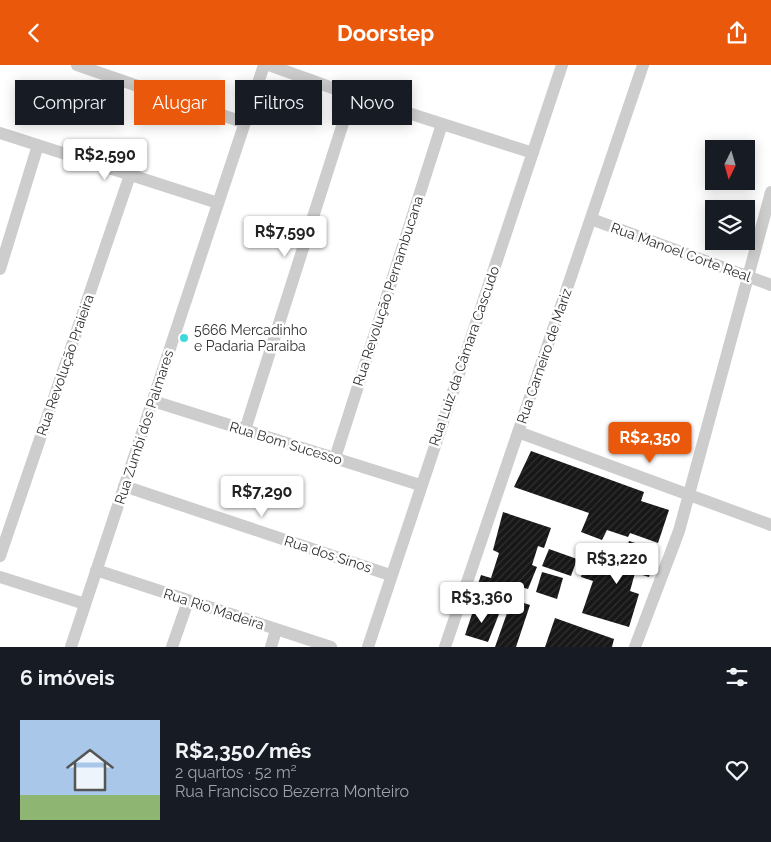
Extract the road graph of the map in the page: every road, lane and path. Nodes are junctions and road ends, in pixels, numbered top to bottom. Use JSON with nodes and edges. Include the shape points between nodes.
{"nodes":[{"id":1,"x":77,"y":65,"type":"edge"},
{"id":2,"x":264,"y":65,"type":"edge"},
{"id":3,"x":269,"y":65,"type":"edge"},
{"id":4,"x":642,"y":65,"type":"edge"},
{"id":5,"x":559,"y":66,"type":"edge"},
{"id":6,"x":259,"y":80,"type":"edge"},
{"id":7,"x":332,"y":88,"type":"edge"},
{"id":8,"x":412,"y":114,"type":"edge"},
{"id":9,"x":235,"y":120,"type":"edge"},
{"id":10,"x":442,"y":124,"type":"junction"},
{"id":11,"x":244,"y":125,"type":"edge"},
{"id":12,"x":342,"y":125,"type":"edge"},
{"id":13,"x":0,"y":133,"type":"edge"},
{"id":14,"x":38,"y":145,"type":"junction"},
{"id":15,"x":533,"y":153,"type":"junction"},
{"id":16,"x":130,"y":175,"type":"junction"},
{"id":17,"x":771,"y":192,"type":"edge"},
{"id":18,"x":218,"y":203,"type":"junction"},
{"id":19,"x":591,"y":219,"type":"junction"},
{"id":20,"x":0,"y":269,"type":"edge"},
{"id":21,"x":748,"y":276,"type":"junction"},
{"id":22,"x":771,"y":285,"type":"edge"},
{"id":23,"x":153,"y":401,"type":"junction"},
{"id":24,"x":245,"y":430,"type":"junction"},
{"id":25,"x":518,"y":432,"type":"junction"},
{"id":26,"x":335,"y":458,"type":"junction"},
{"id":27,"x":420,"y":485,"type":"junction"},
{"id":28,"x":124,"y":486,"type":"junction"},
{"id":29,"x":690,"y":493,"type":"junction"},
{"id":30,"x":771,"y":525,"type":"edge"},
{"id":31,"x":0,"y":555,"type":"edge"},
{"id":32,"x":96,"y":570,"type":"junction"},
{"id":33,"x":390,"y":575,"type":"junction"},
{"id":34,"x":0,"y":577,"type":"edge"},
{"id":35,"x":188,"y":601,"type":"junction"},
{"id":36,"x":85,"y":604,"type":"junction"},
{"id":37,"x":276,"y":629,"type":"junction"},
{"id":38,"x":448,"y":646,"type":"edge"},
{"id":39,"x":71,"y":647,"type":"edge"},
{"id":40,"x":172,"y":647,"type":"edge"},
{"id":41,"x":271,"y":647,"type":"edge"},
{"id":42,"x":331,"y":647,"type":"edge"},
{"id":43,"x":368,"y":647,"type":"edge"},
{"id":44,"x":636,"y":647,"type":"edge"}],
"edges":[{"from":1,"to":9,"type":"street"},
{"from":2,"to":6,"type":"street","name":"Rua Zumbi dos Palmares"},
{"from":3,"to":7,"type":"street"},
{"from":4,"to":19,"type":"street","name":"Rua Carneiro de Mariz"},
{"from":5,"to":15,"type":"street","name":"Rua Luiz da Câmara Cascudo"},
{"from":8,"to":10,"type":"street"},
{"from":10,"to":15,"type":"street"},
{"from":10,"to":26,"type":"street","name":"Rua Revolução Pernambucana"},
{"from":11,"to":18,"type":"street","name":"Rua Zumbi dos Palmares"},
{"from":12,"to":24,"type":"street"},
{"from":13,"to":14,"type":"street"},
{"from":14,"to":16,"type":"street"},
{"from":14,"to":20,"type":"street"},
{"from":15,"to":27,"type":"street","name":"Rua Luiz da Câmara Cascudo"},
{"from":16,"to":18,"type":"street"},
{"from":16,"to":31,"type":"street","name":"Rua Revolução Praieira"},
{"from":17,"to":21,"type":"street"},
{"from":18,"to":23,"type":"street","name":"Rua Zumbi dos Palmares"},
{"from":19,"to":21,"type":"street","name":"Rua Manoel Corte Real"},
{"from":19,"to":25,"type":"street","name":"Rua Carneiro de Mariz"},
{"from":21,"to":22,"type":"street","name":"Rua Manoel Corte Real"},
{"from":21,"to":29,"type":"street"},
{"from":23,"to":24,"type":"street","name":"Rua Bom Sucesso"},
{"from":23,"to":28,"type":"street","name":"Rua Zumbi dos Palmares"},
{"from":24,"to":26,"type":"street","name":"Rua Bom Sucesso"},
{"from":25,"to":29,"type":"street"},
{"from":25,"to":38,"type":"street","name":"Rua Carneiro de Mariz"},
{"from":26,"to":27,"type":"street","name":"Rua Bom Sucesso"},
{"from":27,"to":33,"type":"street","name":"Rua Luiz da Câmara Cascudo"},
{"from":28,"to":32,"type":"street","name":"Rua Zumbi dos Palmares"},
{"from":28,"to":33,"type":"street","name":"Rua dos Sinos"},
{"from":29,"to":30,"type":"street"},
{"from":29,"to":44,"type":"street","via":[[680,531]]},
{"from":32,"to":35,"type":"street","name":"Rua Rio Madeira"},
{"from":32,"to":36,"type":"street","name":"Rua Zumbi dos Palmares"},
{"from":33,"to":43,"type":"street","name":"Rua Luiz da Câmara Cascudo"},
{"from":34,"to":36,"type":"street"},
{"from":35,"to":37,"type":"street","name":"Rua Rio Madeira"},
{"from":35,"to":40,"type":"street"},
{"from":36,"to":39,"type":"street","name":"Rua Zumbi dos Palmares"},
{"from":37,"to":41,"type":"street"},
{"from":37,"to":42,"type":"street","name":"Rua Rio Madeira"}]}
